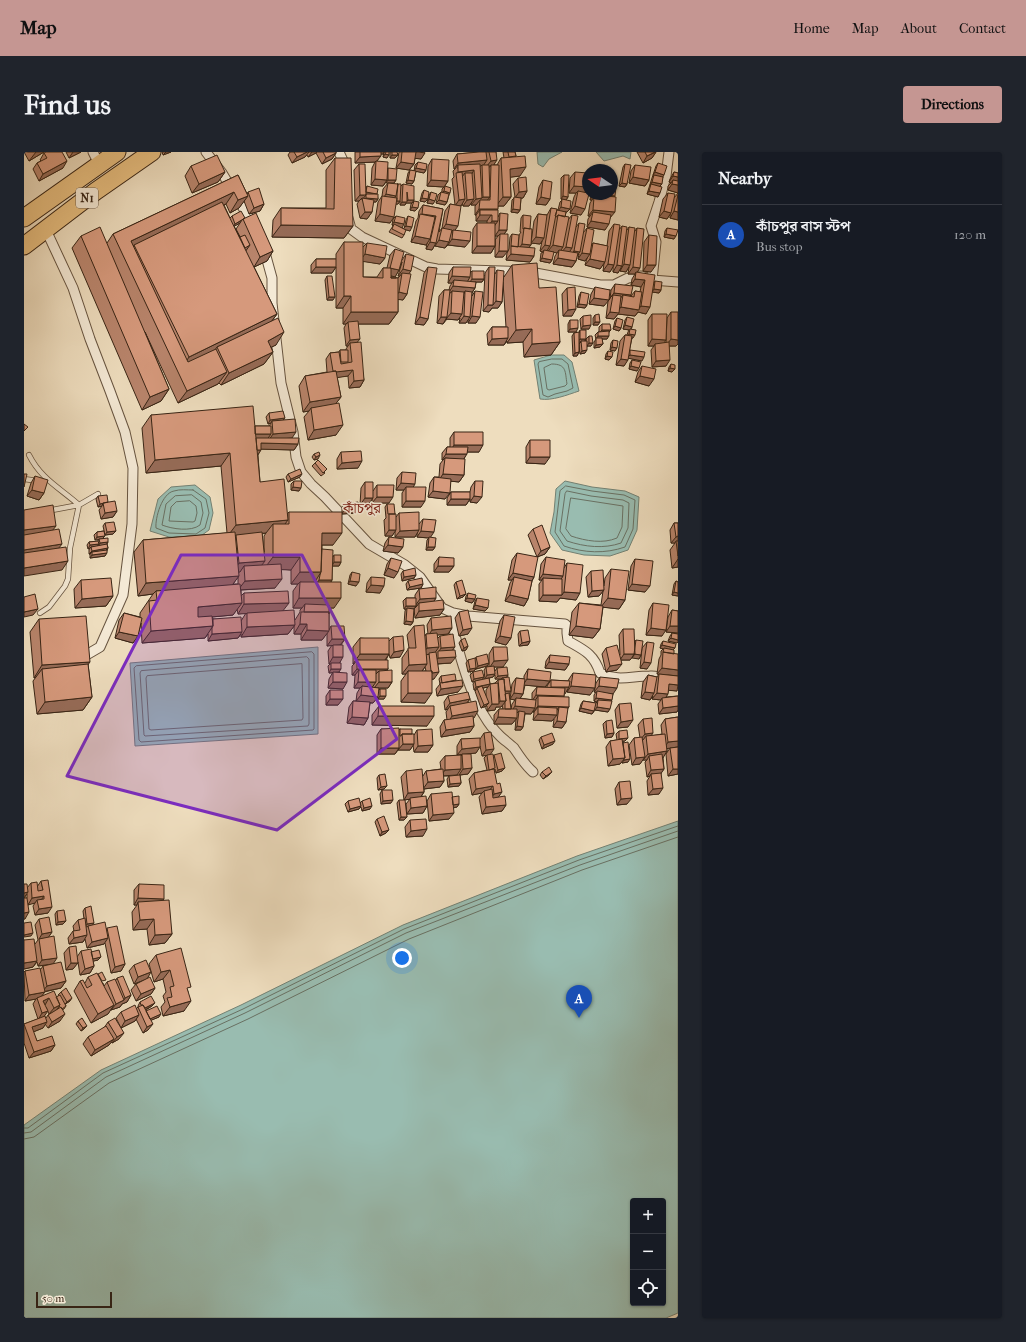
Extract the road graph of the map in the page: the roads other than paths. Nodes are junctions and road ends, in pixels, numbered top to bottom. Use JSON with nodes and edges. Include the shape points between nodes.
{"nodes":[{"id":1,"x":117,"y":152,"type":"edge"},
{"id":2,"x":152,"y":152,"type":"edge"},
{"id":3,"x":206,"y":152,"type":"edge"},
{"id":4,"x":338,"y":152,"type":"edge"},
{"id":5,"x":669,"y":152,"type":"edge"},
{"id":6,"x":96,"y":158,"type":"edge"},
{"id":7,"x":345,"y":178,"type":"edge"},
{"id":8,"x":347,"y":206,"type":"edge"},
{"id":9,"x":28,"y":212,"type":"edge"},
{"id":10,"x":46,"y":230,"type":"junction"},
{"id":11,"x":24,"y":246,"type":"edge"},
{"id":12,"x":652,"y":280,"type":"junction"},
{"id":13,"x":678,"y":282,"type":"edge"},
{"id":14,"x":29,"y":455,"type":"dead end"},
{"id":15,"x":24,"y":479,"type":"edge"},
{"id":16,"x":50,"y":483,"type":"junction"},
{"id":17,"x":98,"y":494,"type":"edge"},
{"id":18,"x":79,"y":505,"type":"junction"},
{"id":19,"x":45,"y":512,"type":"edge"},
{"id":20,"x":40,"y":613,"type":"dead end"},
{"id":21,"x":453,"y":613,"type":"junction"},
{"id":22,"x":88,"y":654,"type":"edge"},
{"id":23,"x":678,"y":681,"type":"edge"},
{"id":24,"x":533,"y":772,"type":"dead end"}],
"edges":[{"from":1,"to":6,"type":"highway","number":"N1"},
{"from":2,"to":10,"type":"highway","number":"N1"},
{"from":3,"to":21,"type":"street","via":[[222,173],[260,237],[267,255],[272,278],[272,303],[281,383],[301,472],[369,544],[420,576],[442,608]]},
{"from":4,"to":7,"type":"street","via":[[345,165]]},
{"from":5,"to":12,"type":"street","via":[[664,182],[651,226],[656,242]]},
{"from":6,"to":9,"type":"highway","number":"N1"},
{"from":8,"to":12,"type":"street","via":[[351,229],[362,237],[426,267],[530,272],[607,285],[641,276]]},
{"from":10,"to":11,"type":"highway","number":"N1"},
{"from":10,"to":22,"type":"street","via":[[73,288],[125,432],[133,468],[132,524],[122,595],[100,647]]},
{"from":12,"to":13,"type":"street"},
{"from":14,"to":16,"type":"lane","via":[[35,467]]},
{"from":15,"to":16,"type":"lane"},
{"from":16,"to":18,"type":"lane"},
{"from":17,"to":18,"type":"lane"},
{"from":18,"to":19,"type":"lane"},
{"from":18,"to":20,"type":"lane","via":[[70,548],[68,579],[49,607]]},
{"from":21,"to":23,"type":"street","via":[[564,624],[567,626],[568,641],[585,650],[598,664],[600,673],[608,677],[621,679],[652,675]]},
{"from":21,"to":24,"type":"street","via":[[456,641],[484,717]]}]}
